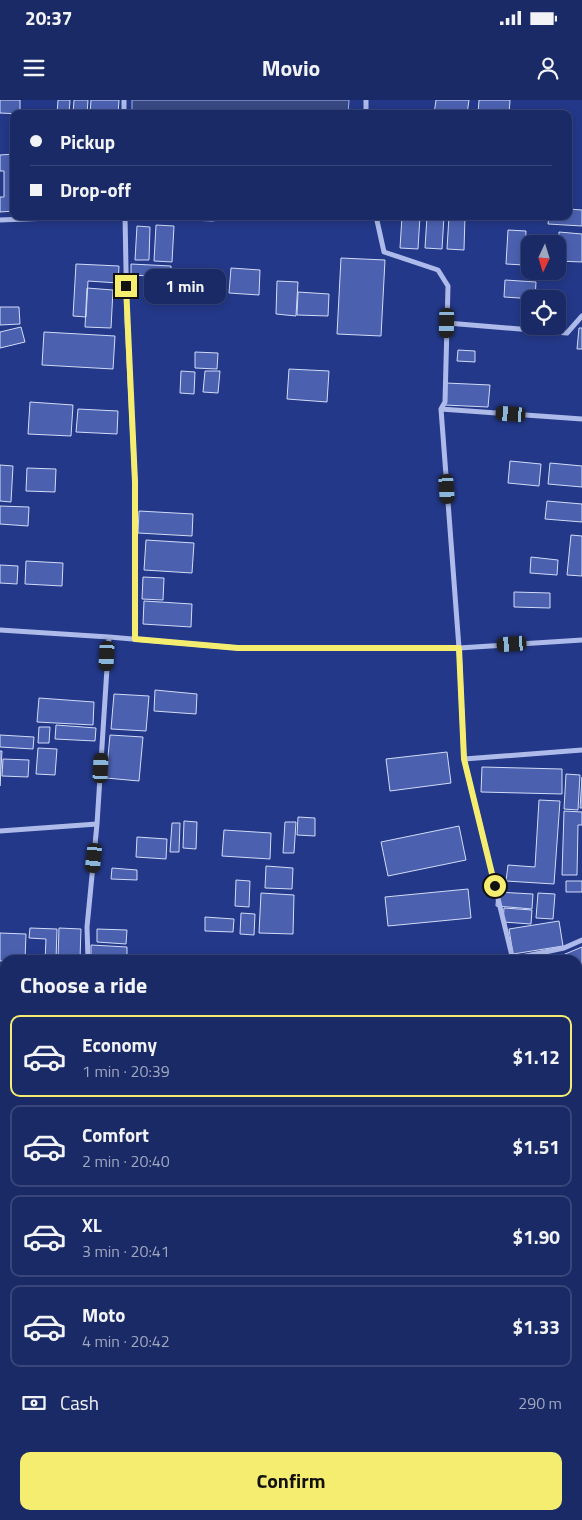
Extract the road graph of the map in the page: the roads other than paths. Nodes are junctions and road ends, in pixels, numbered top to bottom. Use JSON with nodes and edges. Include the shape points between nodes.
{"nodes":[{"id":1,"x":125,"y":220,"type":"edge"},
{"id":2,"x":377,"y":220,"type":"edge"},
{"id":3,"x":582,"y":316,"type":"edge"},
{"id":4,"x":447,"y":323,"type":"junction"},
{"id":5,"x":441,"y":410,"type":"junction"},
{"id":6,"x":582,"y":418,"type":"edge"},
{"id":7,"x":0,"y":630,"type":"edge"},
{"id":8,"x":109,"y":637,"type":"junction"},
{"id":9,"x":135,"y":639,"type":"junction"},
{"id":10,"x":582,"y":640,"type":"edge"},
{"id":11,"x":459,"y":648,"type":"junction"},
{"id":12,"x":582,"y":750,"type":"edge"},
{"id":13,"x":464,"y":759,"type":"junction"},
{"id":14,"x":97,"y":824,"type":"junction"},
{"id":15,"x":0,"y":830,"type":"edge"},
{"id":16,"x":582,"y":940,"type":"edge"},
{"id":17,"x":88,"y":955,"type":"edge"},
{"id":18,"x":512,"y":955,"type":"edge"},
{"id":19,"x":534,"y":955,"type":"edge"}],
"edges":[{"from":1,"to":9,"type":"street","via":[[135,482]]},
{"from":2,"to":4,"type":"street","via":[[384,252],[438,270],[448,286]]},
{"from":3,"to":4,"type":"street","via":[[567,333]]},
{"from":4,"to":5,"type":"street","via":[[445,402]]},
{"from":5,"to":6,"type":"street"},
{"from":5,"to":11,"type":"street"},
{"from":7,"to":8,"type":"street"},
{"from":8,"to":9,"type":"street"},
{"from":8,"to":14,"type":"street"},
{"from":9,"to":11,"type":"street","via":[[238,648]]},
{"from":10,"to":11,"type":"street"},
{"from":11,"to":13,"type":"street"},
{"from":12,"to":13,"type":"street"},
{"from":13,"to":18,"type":"street"},
{"from":14,"to":15,"type":"street"},
{"from":14,"to":17,"type":"street","via":[[87,927]]},
{"from":16,"to":19,"type":"street"}]}
